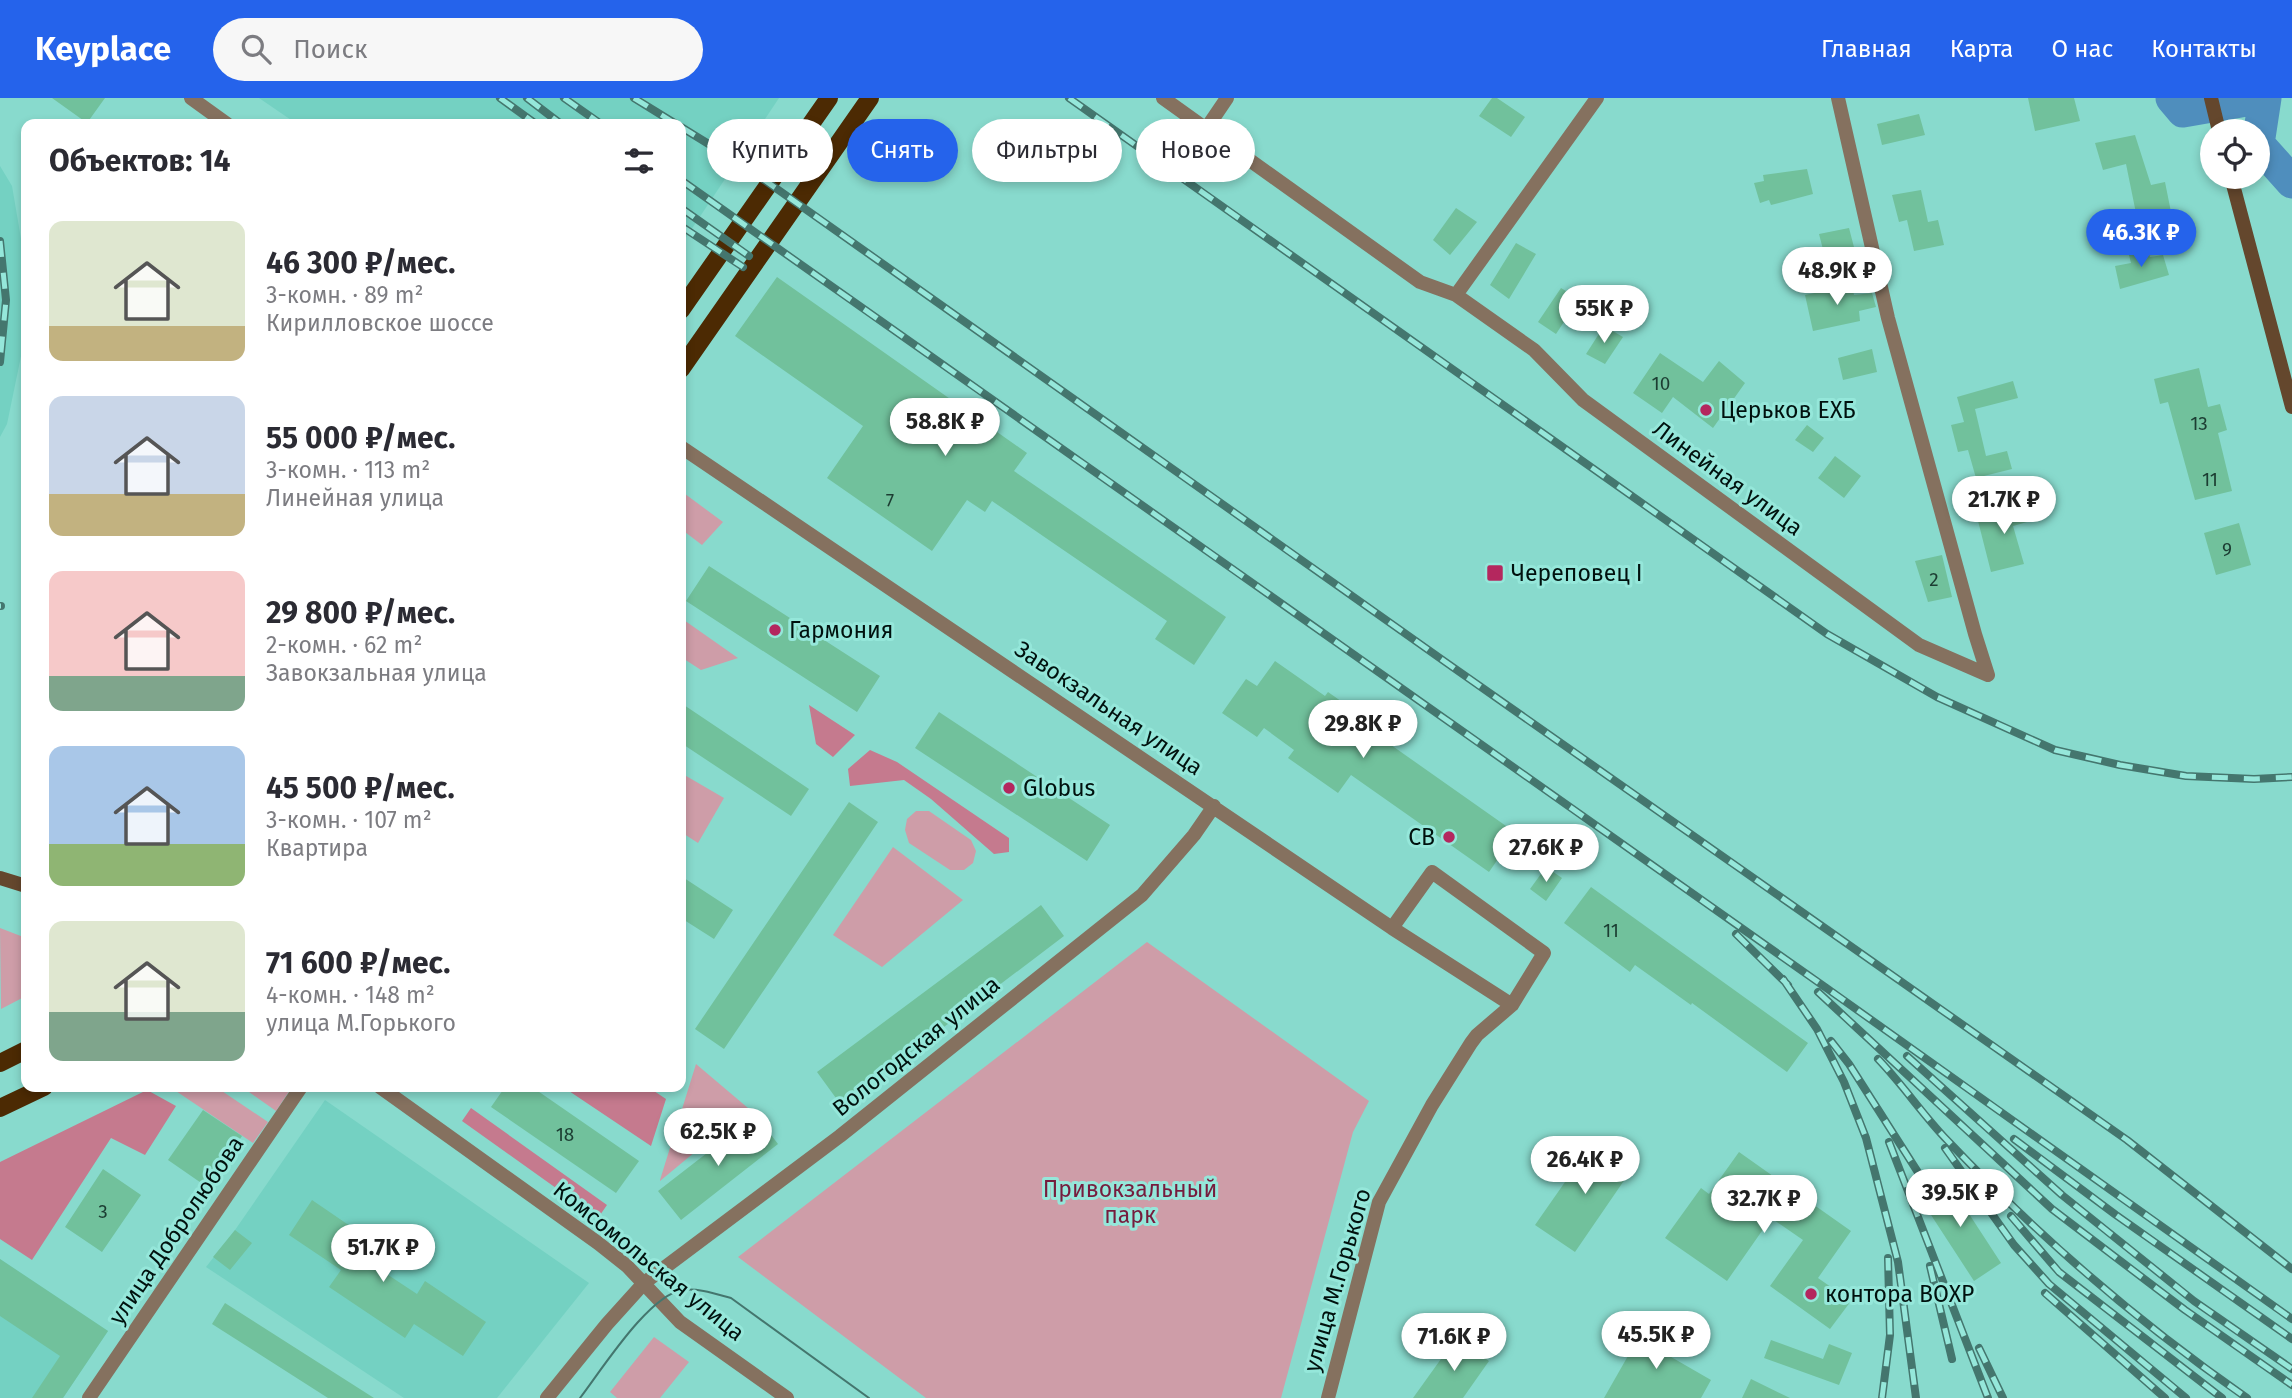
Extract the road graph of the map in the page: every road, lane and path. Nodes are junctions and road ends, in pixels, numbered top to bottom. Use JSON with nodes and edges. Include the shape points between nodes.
{"nodes":[{"id":1,"x":191,"y":98,"type":"edge"},
{"id":2,"x":829,"y":98,"type":"edge"},
{"id":3,"x":870,"y":98,"type":"edge"},
{"id":4,"x":1163,"y":98,"type":"edge"},
{"id":5,"x":1227,"y":98,"type":"edge"},
{"id":6,"x":1597,"y":98,"type":"edge"},
{"id":7,"x":1838,"y":98,"type":"edge"},
{"id":8,"x":2211,"y":98,"type":"edge"},
{"id":9,"x":220,"y":119,"type":"edge"},
{"id":10,"x":1192,"y":119,"type":"edge"},
{"id":11,"x":1213,"y":119,"type":"edge"},
{"id":12,"x":2216,"y":119,"type":"edge"},
{"id":13,"x":1255,"y":164,"type":"edge"},
{"id":14,"x":2234,"y":189,"type":"edge"},
{"id":15,"x":1456,"y":295,"type":"junction"},
{"id":16,"x":686,"y":303,"type":"edge"},
{"id":17,"x":686,"y":362,"type":"edge"},
{"id":18,"x":2292,"y":407,"type":"edge"},
{"id":19,"x":686,"y":450,"type":"edge"},
{"id":20,"x":1214,"y":806,"type":"junction"},
{"id":21,"x":0,"y":878,"type":"edge"},
{"id":22,"x":21,"y":884,"type":"edge"},
{"id":23,"x":1392,"y":928,"type":"junction"},
{"id":24,"x":1512,"y":1005,"type":"junction"},
{"id":25,"x":21,"y":1052,"type":"edge"},
{"id":26,"x":0,"y":1063,"type":"edge"},
{"id":27,"x":34,"y":1092,"type":"edge"},
{"id":28,"x":298,"y":1092,"type":"edge"},
{"id":29,"x":387,"y":1092,"type":"edge"},
{"id":30,"x":0,"y":1108,"type":"edge"},
{"id":31,"x":644,"y":1283,"type":"junction"},
{"id":32,"x":89,"y":1398,"type":"edge"},
{"id":33,"x":547,"y":1398,"type":"edge"},
{"id":34,"x":788,"y":1398,"type":"edge"},
{"id":35,"x":1328,"y":1398,"type":"edge"}],
"edges":[{"from":1,"to":9,"type":"street"},
{"from":2,"to":16,"type":"main road"},
{"from":3,"to":17,"type":"main road"},
{"from":4,"to":10,"type":"street","name":"Линейная улица"},
{"from":5,"to":11,"type":"street"},
{"from":6,"to":15,"type":"street"},
{"from":7,"to":15,"type":"street","name":"Линейная улица","via":[[1888,318],[1988,675],[1919,645],[1583,400],[1534,350]]},
{"from":8,"to":12,"type":"main road"},
{"from":13,"to":15,"type":"street","name":"Линейная улица","via":[[1420,282]]},
{"from":14,"to":18,"type":"main road"},
{"from":19,"to":20,"type":"street","name":"Завокзальная улица"},
{"from":20,"to":23,"type":"street","name":"Завокзальная улица"},
{"from":20,"to":31,"type":"street","name":"Вологодская улица","via":[[1142,895],[840,1136]]},
{"from":21,"to":22,"type":"main road"},
{"from":23,"to":24,"type":"street","name":"Завокзальная улица"},
{"from":23,"to":24,"type":"street","name":"улица М.Горького","via":[[1432,872],[1544,953]]},
{"from":24,"to":35,"type":"street","name":"улица М.Горького","via":[[1471,1043],[1379,1202]]},
{"from":25,"to":26,"type":"main road"},
{"from":27,"to":30,"type":"main road"},
{"from":28,"to":32,"type":"street","name":"улица Добролюбова"},
{"from":29,"to":31,"type":"street","name":"Комсомольская улица","via":[[598,1243]]},
{"from":31,"to":33,"type":"street","name":"Вологодская улица"},
{"from":31,"to":34,"type":"street","name":"Комсомольская улица","via":[[680,1322]]}]}
